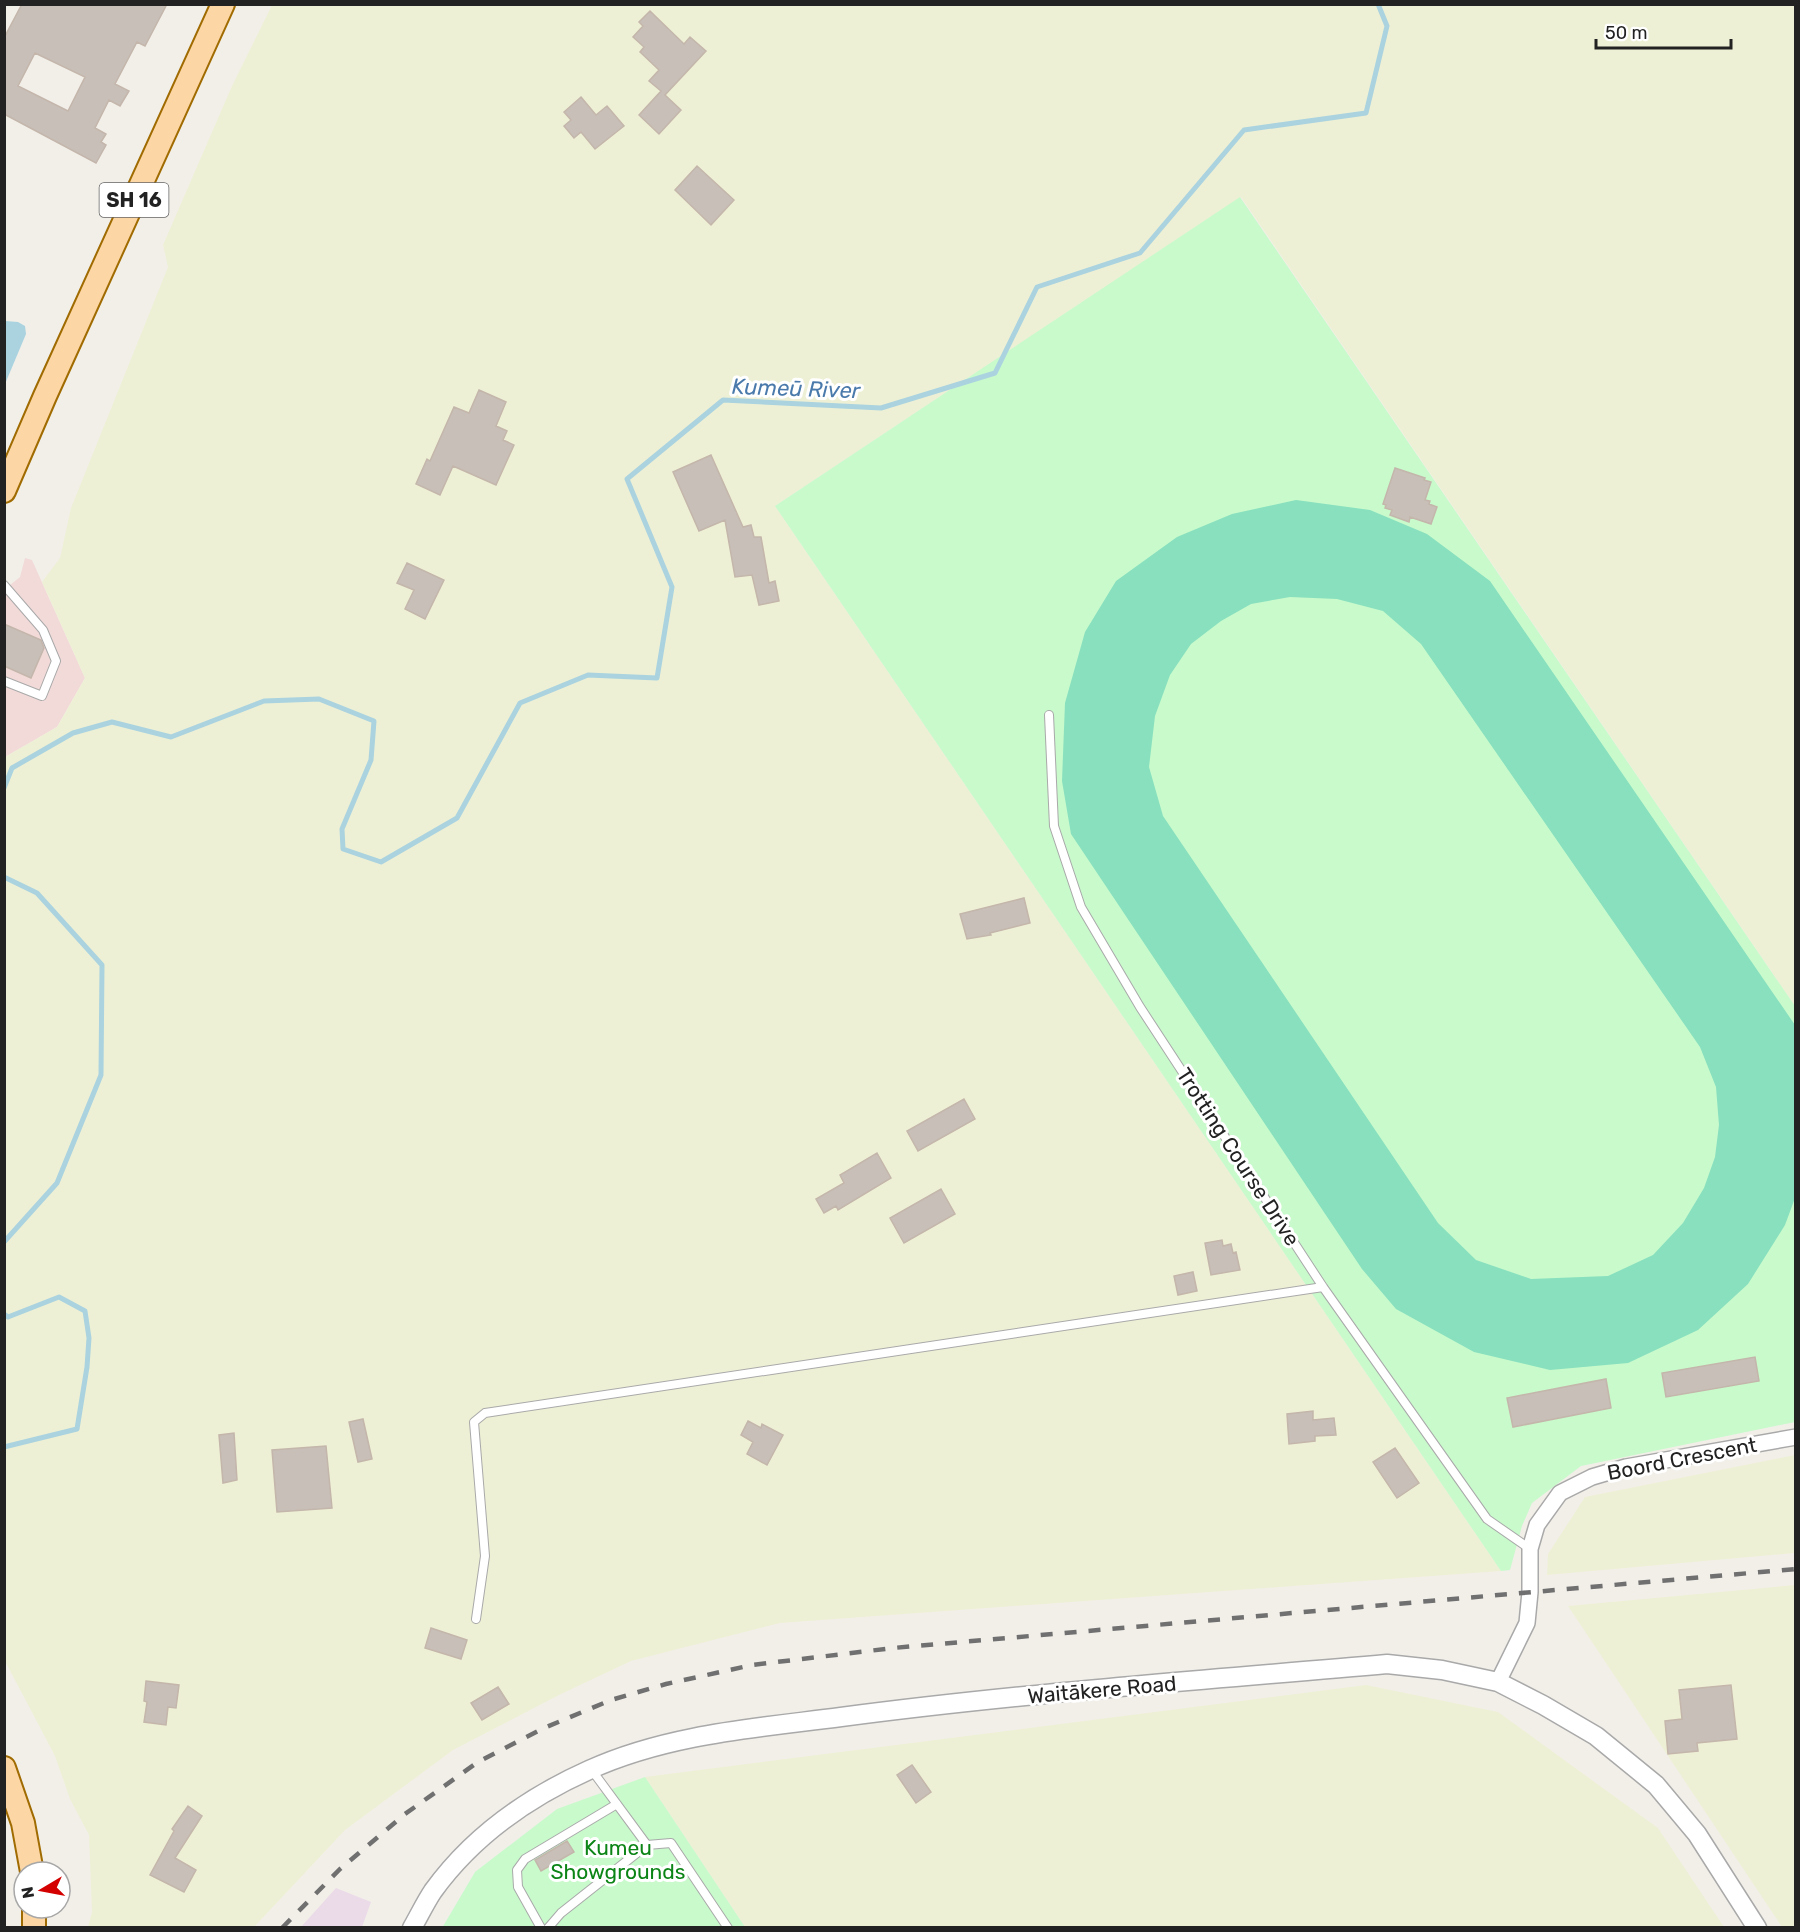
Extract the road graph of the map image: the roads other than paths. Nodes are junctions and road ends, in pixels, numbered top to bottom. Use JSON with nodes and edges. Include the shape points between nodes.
{"nodes":[{"id":1,"x":223,"y":4,"type":"edge"},
{"id":2,"x":4,"y":492,"type":"edge"},
{"id":3,"x":4,"y":585,"type":"edge"},
{"id":4,"x":4,"y":681,"type":"edge"},
{"id":5,"x":1049,"y":715,"type":"dead end"},
{"id":6,"x":1323,"y":1287,"type":"junction"},
{"id":7,"x":1796,"y":1437,"type":"edge"},
{"id":8,"x":1530,"y":1549,"type":"junction"},
{"id":9,"x":476,"y":1619,"type":"dead end"},
{"id":10,"x":1497,"y":1682,"type":"junction"},
{"id":11,"x":4,"y":1768,"type":"edge"},
{"id":12,"x":591,"y":1769,"type":"junction"},
{"id":13,"x":617,"y":1804,"type":"junction"},
{"id":14,"x":647,"y":1845,"type":"junction"},
{"id":15,"x":30,"y":1860,"type":"edge"},
{"id":16,"x":411,"y":1928,"type":"edge"},
{"id":17,"x":541,"y":1928,"type":"edge"},
{"id":18,"x":548,"y":1928,"type":"edge"},
{"id":19,"x":728,"y":1928,"type":"edge"},
{"id":20,"x":1757,"y":1928,"type":"edge"}],
"edges":[{"from":1,"to":2,"type":"main road","number":"SH 16"},
{"from":3,"to":4,"type":"lane","via":[[43,630],[56,661],[42,696]]},
{"from":5,"to":6,"type":"lane","name":"Trotting Course Drive","via":[[1054,826],[1081,907],[1140,1008]]},
{"from":6,"to":8,"type":"lane","name":"Trotting Course Drive","via":[[1487,1519]]},
{"from":6,"to":9,"type":"lane","via":[[485,1413],[474,1422],[484,1556]]},
{"from":7,"to":8,"type":"street","name":"Boord Crescent","via":[[1626,1467],[1592,1477],[1560,1493],[1537,1525]]},
{"from":8,"to":10,"type":"street","name":"Boord Crescent","via":[[1527,1623]]},
{"from":10,"to":12,"type":"street","name":"Waitākere Road","via":[[1388,1664],[1077,1691],[748,1729],[672,1742]]},
{"from":10,"to":20,"type":"street","name":"Waitākere Road","via":[[1596,1736],[1656,1785],[1697,1834]]},
{"from":11,"to":15,"type":"main road","via":[[23,1823]]},
{"from":12,"to":13,"type":"lane"},
{"from":12,"to":16,"type":"street","name":"Waitākere Road","via":[[551,1789],[479,1840],[433,1892]]},
{"from":13,"to":14,"type":"lane"},
{"from":13,"to":17,"type":"lane","via":[[525,1859],[517,1870],[518,1887]]},
{"from":14,"to":18,"type":"lane","via":[[561,1913]]},
{"from":14,"to":19,"type":"lane","via":[[671,1843]]}]}
